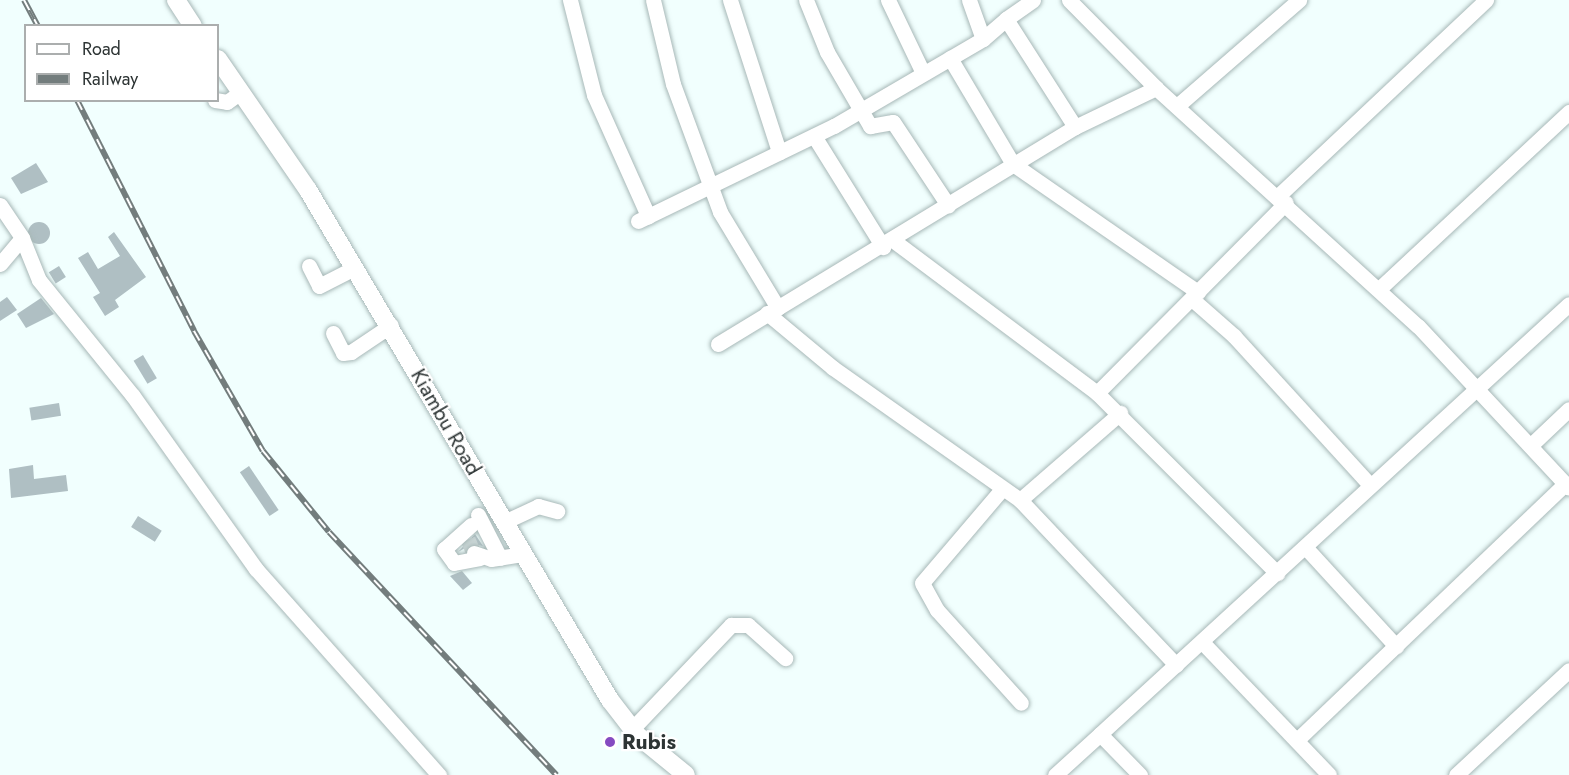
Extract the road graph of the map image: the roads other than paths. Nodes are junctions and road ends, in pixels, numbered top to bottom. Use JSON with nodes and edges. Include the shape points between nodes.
{"nodes":[{"id":1,"x":176,"y":0,"type":"edge"},
{"id":2,"x":570,"y":0,"type":"edge"},
{"id":3,"x":653,"y":0,"type":"edge"},
{"id":4,"x":730,"y":0,"type":"edge"},
{"id":5,"x":806,"y":0,"type":"edge"},
{"id":6,"x":888,"y":0,"type":"edge"},
{"id":7,"x":969,"y":0,"type":"edge"},
{"id":8,"x":1033,"y":0,"type":"edge"},
{"id":9,"x":1069,"y":0,"type":"edge"},
{"id":10,"x":1299,"y":0,"type":"edge"},
{"id":11,"x":1486,"y":0,"type":"edge"},
{"id":12,"x":1006,"y":19,"type":"junction"},
{"id":13,"x":193,"y":24,"type":"edge"},
{"id":14,"x":983,"y":39,"type":"junction"},
{"id":15,"x":950,"y":58,"type":"junction"},
{"id":16,"x":219,"y":60,"type":"edge"},
{"id":17,"x":923,"y":73,"type":"junction"},
{"id":18,"x":1156,"y":88,"type":"junction"},
{"id":19,"x":242,"y":92,"type":"junction"},
{"id":20,"x":219,"y":101,"type":"edge"},
{"id":21,"x":1177,"y":106,"type":"junction"},
{"id":22,"x":860,"y":109,"type":"junction"},
{"id":23,"x":1569,"y":112,"type":"edge"},
{"id":24,"x":1075,"y":127,"type":"junction"},
{"id":25,"x":814,"y":136,"type":"junction"},
{"id":26,"x":779,"y":152,"type":"junction"},
{"id":27,"x":1013,"y":164,"type":"junction"},
{"id":28,"x":710,"y":186,"type":"junction"},
{"id":29,"x":1282,"y":200,"type":"junction"},
{"id":30,"x":0,"y":205,"type":"edge"},
{"id":31,"x":948,"y":205,"type":"junction"},
{"id":32,"x":22,"y":238,"type":"junction"},
{"id":33,"x":888,"y":244,"type":"junction"},
{"id":34,"x":0,"y":264,"type":"edge"},
{"id":35,"x":309,"y":266,"type":"dead end"},
{"id":36,"x":354,"y":268,"type":"junction"},
{"id":37,"x":1379,"y":289,"type":"junction"},
{"id":38,"x":1195,"y":296,"type":"junction"},
{"id":39,"x":1569,"y":304,"type":"edge"},
{"id":40,"x":773,"y":311,"type":"junction"},
{"id":41,"x":391,"y":325,"type":"junction"},
{"id":42,"x":333,"y":333,"type":"dead end"},
{"id":43,"x":718,"y":344,"type":"dead end"},
{"id":44,"x":1476,"y":384,"type":"junction"},
{"id":45,"x":1097,"y":393,"type":"junction"},
{"id":46,"x":1569,"y":410,"type":"edge"},
{"id":47,"x":1120,"y":413,"type":"junction"},
{"id":48,"x":1531,"y":445,"type":"junction"},
{"id":49,"x":1370,"y":485,"type":"junction"},
{"id":50,"x":1567,"y":485,"type":"edge"},
{"id":51,"x":1002,"y":489,"type":"junction"},
{"id":52,"x":1020,"y":500,"type":"junction"},
{"id":53,"x":492,"y":503,"type":"junction"},
{"id":54,"x":557,"y":511,"type":"dead end"},
{"id":55,"x":504,"y":522,"type":"junction"},
{"id":56,"x":474,"y":538,"type":"junction"},
{"id":57,"x":1307,"y":549,"type":"junction"},
{"id":58,"x":524,"y":554,"type":"junction"},
{"id":59,"x":500,"y":558,"type":"junction"},
{"id":60,"x":1277,"y":573,"type":"junction"},
{"id":61,"x":1204,"y":644,"type":"junction"},
{"id":62,"x":1396,"y":646,"type":"junction"},
{"id":63,"x":784,"y":658,"type":"dead end"},
{"id":64,"x":1176,"y":665,"type":"junction"},
{"id":65,"x":1569,"y":670,"type":"edge"},
{"id":66,"x":1021,"y":703,"type":"dead end"},
{"id":67,"x":632,"y":729,"type":"junction"},
{"id":68,"x":1100,"y":734,"type":"junction"},
{"id":69,"x":1297,"y":740,"type":"junction"},
{"id":70,"x":439,"y":775,"type":"edge"},
{"id":71,"x":686,"y":775,"type":"edge"},
{"id":72,"x":1055,"y":775,"type":"edge"},
{"id":73,"x":1140,"y":775,"type":"edge"},
{"id":74,"x":1329,"y":775,"type":"edge"},
{"id":75,"x":1456,"y":775,"type":"edge"}],
"edges":[{"from":1,"to":13,"type":"main road"},
{"from":2,"to":28,"type":"street","via":[[594,95],[643,219]]},
{"from":3,"to":28,"type":"street","via":[[673,84]]},
{"from":4,"to":26,"type":"street"},
{"from":5,"to":22,"type":"street","via":[[827,52]]},
{"from":6,"to":17,"type":"street"},
{"from":7,"to":14,"type":"street"},
{"from":8,"to":12,"type":"street"},
{"from":9,"to":18,"type":"street"},
{"from":10,"to":21,"type":"street"},
{"from":11,"to":29,"type":"street"},
{"from":12,"to":14,"type":"street"},
{"from":12,"to":24,"type":"street"},
{"from":14,"to":15,"type":"street"},
{"from":15,"to":17,"type":"street"},
{"from":15,"to":27,"type":"street"},
{"from":16,"to":19,"type":"main road","name":"Kiambu Road"},
{"from":17,"to":22,"type":"street"},
{"from":18,"to":21,"type":"street"},
{"from":18,"to":24,"type":"street"},
{"from":19,"to":20,"type":"street","via":[[227,102]]},
{"from":19,"to":36,"type":"main road","name":"Kiambu Road"},
{"from":21,"to":29,"type":"street"},
{"from":22,"to":25,"type":"street"},
{"from":22,"to":31,"type":"street","via":[[870,126],[893,122]]},
{"from":23,"to":37,"type":"street"},
{"from":24,"to":27,"type":"street"},
{"from":25,"to":26,"type":"street"},
{"from":25,"to":33,"type":"street"},
{"from":26,"to":28,"type":"street"},
{"from":27,"to":31,"type":"street"},
{"from":27,"to":38,"type":"street"},
{"from":28,"to":40,"type":"street","via":[[732,237]]},
{"from":29,"to":37,"type":"street"},
{"from":29,"to":38,"type":"street"},
{"from":30,"to":32,"type":"street"},
{"from":31,"to":33,"type":"street"},
{"from":32,"to":34,"type":"street"},
{"from":32,"to":70,"type":"street","via":[[39,280],[134,396],[256,569]]},
{"from":33,"to":40,"type":"street"},
{"from":33,"to":45,"type":"street"},
{"from":35,"to":36,"type":"street","via":[[319,286]]},
{"from":36,"to":41,"type":"main road","name":"Kiambu Road"},
{"from":37,"to":44,"type":"street"},
{"from":38,"to":45,"type":"street"},
{"from":38,"to":49,"type":"street"},
{"from":39,"to":44,"type":"street"},
{"from":40,"to":43,"type":"street"},
{"from":40,"to":51,"type":"street","via":[[832,368]]},
{"from":41,"to":42,"type":"street","via":[[351,352],[343,352]]},
{"from":41,"to":53,"type":"main road","name":"Kiambu Road"},
{"from":44,"to":48,"type":"street"},
{"from":44,"to":49,"type":"street"},
{"from":45,"to":47,"type":"street"},
{"from":46,"to":48,"type":"street"},
{"from":47,"to":52,"type":"street"},
{"from":47,"to":60,"type":"street"},
{"from":48,"to":50,"type":"street"},
{"from":49,"to":57,"type":"street"},
{"from":50,"to":62,"type":"street"},
{"from":51,"to":52,"type":"street"},
{"from":51,"to":66,"type":"street","via":[[922,583],[937,610]]},
{"from":52,"to":64,"type":"street"},
{"from":53,"to":55,"type":"main road","name":"Kiambu Road"},
{"from":53,"to":56,"type":"street"},
{"from":54,"to":55,"type":"street","via":[[538,506]]},
{"from":55,"to":58,"type":"main road","name":"Kiambu Road"},
{"from":56,"to":59,"type":"street"},
{"from":56,"to":59,"type":"street"},
{"from":57,"to":60,"type":"street"},
{"from":57,"to":62,"type":"street"},
{"from":58,"to":59,"type":"street"},
{"from":58,"to":67,"type":"main road","name":"Kiambu Road"},
{"from":60,"to":61,"type":"street"},
{"from":61,"to":64,"type":"street"},
{"from":61,"to":69,"type":"street"},
{"from":62,"to":69,"type":"street"},
{"from":63,"to":67,"type":"street","via":[[748,625],[731,626]]},
{"from":64,"to":68,"type":"street"},
{"from":65,"to":75,"type":"street"},
{"from":67,"to":71,"type":"main road","name":"Kiambu Road"},
{"from":68,"to":72,"type":"street"},
{"from":68,"to":73,"type":"street"},
{"from":69,"to":74,"type":"street"}]}
